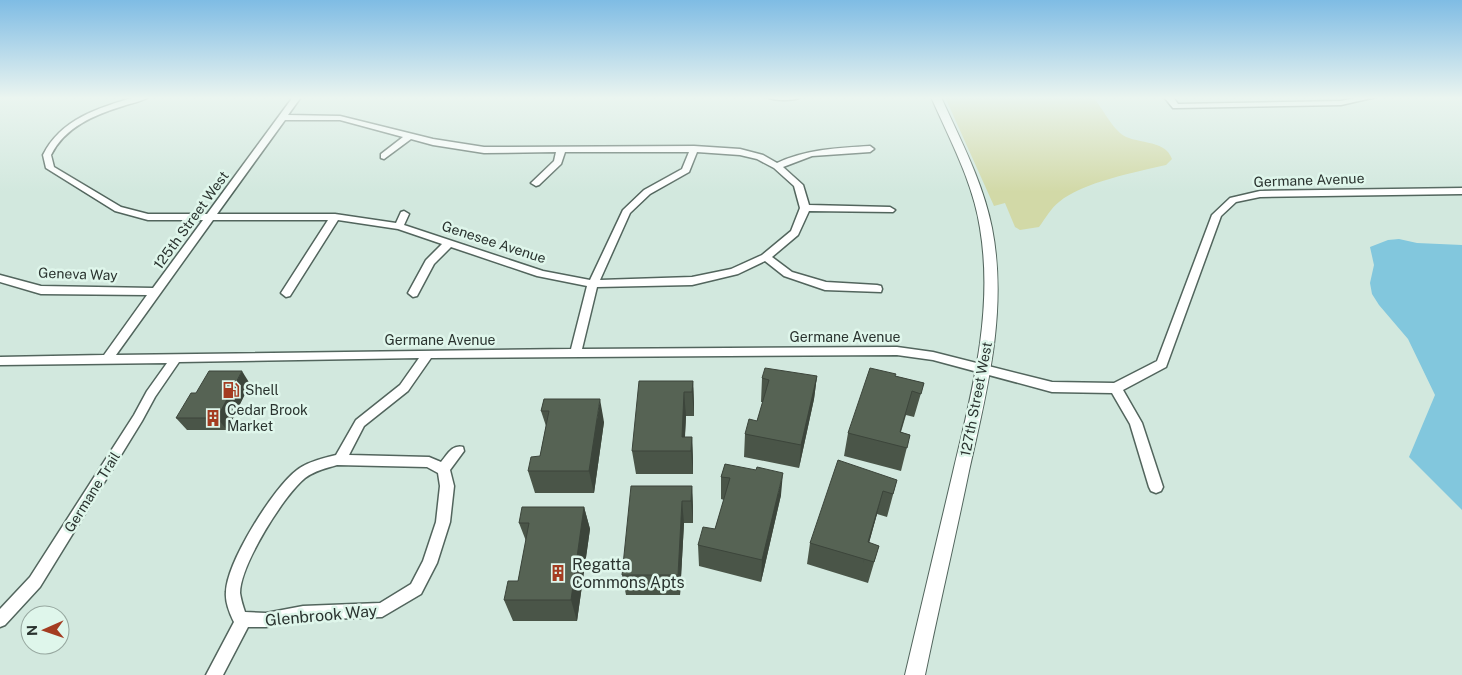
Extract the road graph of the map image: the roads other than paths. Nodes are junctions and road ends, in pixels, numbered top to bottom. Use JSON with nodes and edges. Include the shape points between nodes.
{"nodes":[{"id":1,"x":70,"y":128,"type":"edge"},
{"id":2,"x":274,"y":128,"type":"edge"},
{"id":3,"x":380,"y":128,"type":"edge"},
{"id":4,"x":949,"y":128,"type":"edge"},
{"id":5,"x":409,"y":136,"type":"junction"},
{"id":6,"x":694,"y":149,"type":"junction"},
{"id":7,"x":870,"y":149,"type":"dead end"},
{"id":8,"x":561,"y":150,"type":"junction"},
{"id":9,"x":384,"y":156,"type":"dead end"},
{"id":10,"x":777,"y":166,"type":"junction"},
{"id":11,"x":536,"y":183,"type":"dead end"},
{"id":12,"x":1462,"y":191,"type":"edge"},
{"id":13,"x":805,"y":208,"type":"junction"},
{"id":14,"x":890,"y":210,"type":"dead end"},
{"id":15,"x":404,"y":214,"type":"dead end"},
{"id":16,"x":335,"y":216,"type":"junction"},
{"id":17,"x":210,"y":217,"type":"junction"},
{"id":18,"x":399,"y":226,"type":"junction"},
{"id":19,"x":450,"y":242,"type":"junction"},
{"id":20,"x":766,"y":257,"type":"junction"},
{"id":21,"x":0,"y":278,"type":"edge"},
{"id":22,"x":593,"y":284,"type":"junction"},
{"id":23,"x":876,"y":289,"type":"dead end"},
{"id":24,"x":156,"y":292,"type":"junction"},
{"id":25,"x":286,"y":293,"type":"dead end"},
{"id":26,"x":413,"y":293,"type":"dead end"},
{"id":27,"x":428,"y":354,"type":"junction"},
{"id":28,"x":575,"y":354,"type":"junction"},
{"id":29,"x":176,"y":358,"type":"junction"},
{"id":30,"x":107,"y":359,"type":"junction"},
{"id":31,"x":0,"y":360,"type":"edge"},
{"id":32,"x":985,"y":370,"type":"junction"},
{"id":33,"x":1116,"y":388,"type":"junction"},
{"id":34,"x":458,"y":451,"type":"dead end"},
{"id":35,"x":340,"y":461,"type":"junction"},
{"id":36,"x":443,"y":469,"type":"junction"},
{"id":37,"x":1156,"y":487,"type":"dead end"},
{"id":38,"x":0,"y":620,"type":"edge"},
{"id":39,"x":243,"y":620,"type":"junction"},
{"id":40,"x":214,"y":675,"type":"edge"},
{"id":41,"x":915,"y":675,"type":"edge"}],
"edges":[{"from":1,"to":17,"type":"street","name":"Genesee Avenue","via":[[57,138],[47,155],[50,168],[118,209],[148,217]]},
{"from":2,"to":17,"type":"street","name":"125th Street West"},
{"from":3,"to":5,"type":"street"},
{"from":4,"to":32,"type":"street","name":"127th Street West","via":[[986,226],[992,268],[992,314]]},
{"from":5,"to":8,"type":"street","via":[[484,150]]},
{"from":5,"to":9,"type":"street"},
{"from":6,"to":8,"type":"street"},
{"from":6,"to":10,"type":"street","via":[[740,152]]},
{"from":6,"to":22,"type":"street","via":[[686,170],[647,192],[626,212]]},
{"from":7,"to":10,"type":"street","via":[[811,152]]},
{"from":8,"to":11,"type":"street","via":[[558,162]]},
{"from":10,"to":13,"type":"street","via":[[798,185]]},
{"from":12,"to":33,"type":"street","name":"Germane Avenue","via":[[1260,194],[1233,200],[1217,215],[1162,364]]},
{"from":13,"to":14,"type":"street"},
{"from":13,"to":20,"type":"street","name":"Genesee Avenue","via":[[796,232]]},
{"from":15,"to":18,"type":"street"},
{"from":16,"to":17,"type":"street","name":"Genesee Avenue"},
{"from":16,"to":18,"type":"street","name":"Genesee Avenue"},
{"from":16,"to":25,"type":"street"},
{"from":17,"to":24,"type":"street","name":"125th Street West"},
{"from":18,"to":19,"type":"street","name":"Genesee Avenue"},
{"from":19,"to":22,"type":"street","name":"Genesee Avenue","via":[[541,274]]},
{"from":19,"to":26,"type":"street","via":[[430,262]]},
{"from":20,"to":22,"type":"street","name":"Genesee Avenue","via":[[734,272],[692,281]]},
{"from":20,"to":23,"type":"street","via":[[788,274],[825,286]]},
{"from":21,"to":24,"type":"street","name":"Geneva Way","via":[[41,290]]},
{"from":22,"to":28,"type":"street"},
{"from":24,"to":30,"type":"street","name":"125th Street West"},
{"from":27,"to":28,"type":"street","name":"Germane Avenue"},
{"from":27,"to":29,"type":"street","name":"Germane Avenue"},
{"from":27,"to":35,"type":"street","via":[[404,388],[360,423]]},
{"from":28,"to":32,"type":"street","name":"Germane Avenue","via":[[897,351],[933,356]]},
{"from":29,"to":30,"type":"street","name":"Germane Avenue"},
{"from":29,"to":38,"type":"street","name":"Germane Trail","via":[[35,582]]},
{"from":30,"to":31,"type":"street","name":"Germane Avenue"},
{"from":32,"to":33,"type":"street","name":"Germane Avenue","via":[[1052,387]]},
{"from":32,"to":41,"type":"street","name":"127th Street West"},
{"from":33,"to":37,"type":"street","via":[[1136,423]]},
{"from":34,"to":36,"type":"street"},
{"from":35,"to":36,"type":"street","via":[[428,462]]},
{"from":35,"to":39,"type":"street","via":[[317,465],[301,474],[279,498],[262,525],[242,562],[233,592]]},
{"from":36,"to":39,"type":"street","name":"Glenbrook Way","via":[[447,486],[442,522],[430,563],[416,589],[382,610],[303,613],[266,620]]},
{"from":39,"to":40,"type":"street"}]}
